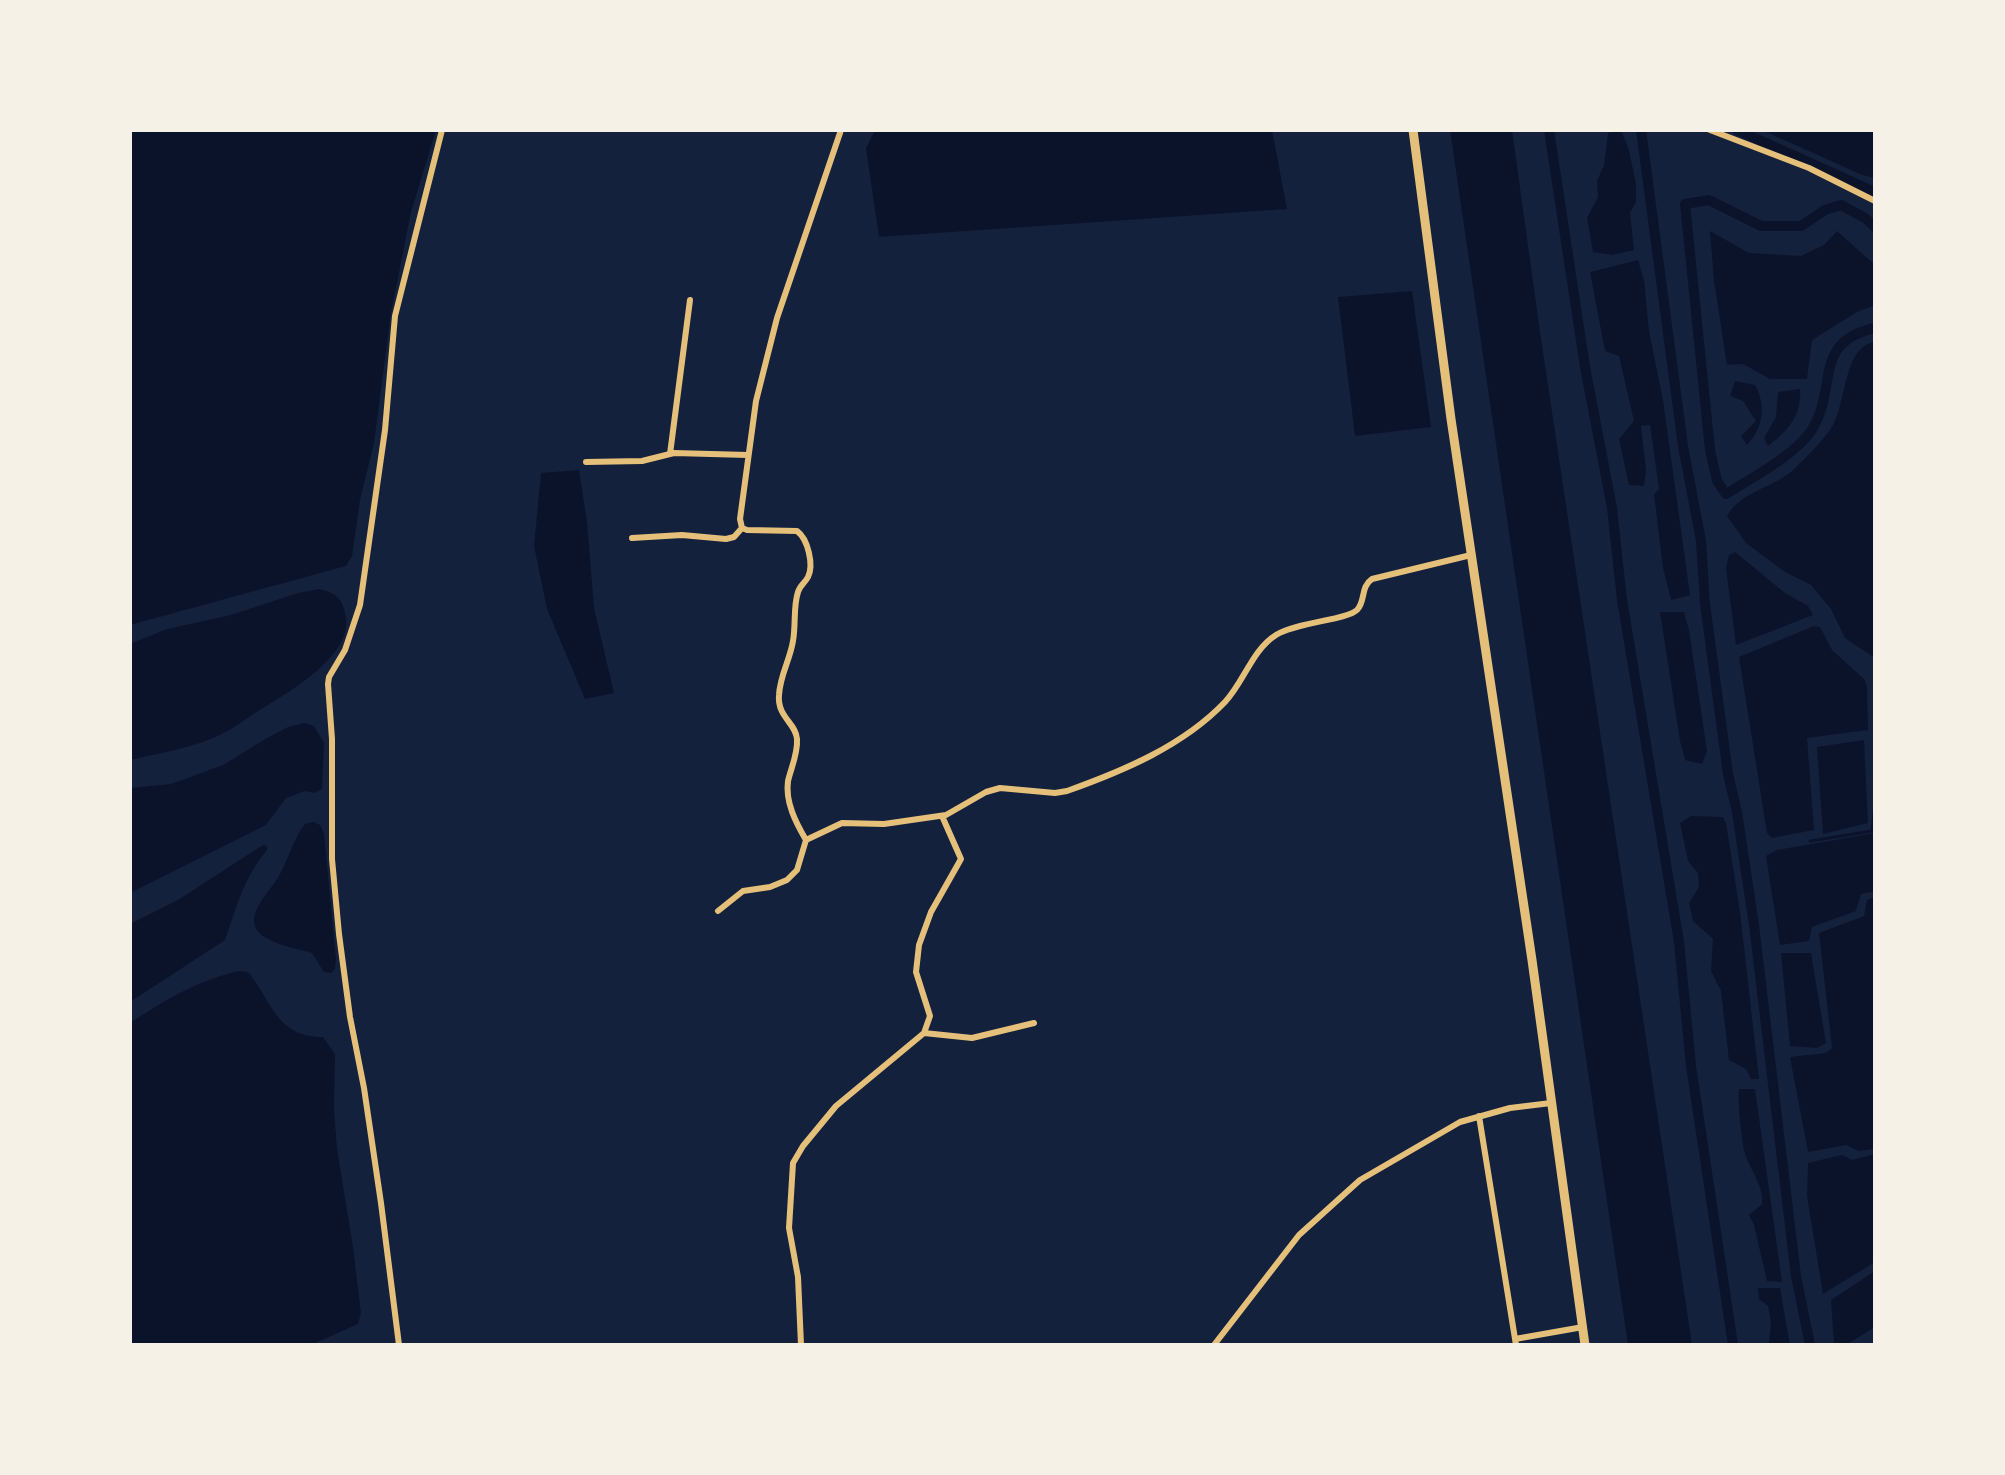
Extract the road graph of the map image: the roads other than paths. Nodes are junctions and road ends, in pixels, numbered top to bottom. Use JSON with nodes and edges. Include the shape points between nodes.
{"nodes":[{"id":1,"x":442,"y":130,"type":"edge"},
{"id":2,"x":841,"y":130,"type":"edge"},
{"id":3,"x":1413,"y":130,"type":"edge"},
{"id":4,"x":1710,"y":130,"type":"edge"},
{"id":5,"x":1875,"y":201,"type":"edge"},
{"id":6,"x":690,"y":300,"type":"dead end"},
{"id":7,"x":670,"y":454,"type":"junction"},
{"id":8,"x":748,"y":455,"type":"junction"},
{"id":9,"x":586,"y":462,"type":"dead end"},
{"id":10,"x":742,"y":528,"type":"junction"},
{"id":11,"x":632,"y":538,"type":"dead end"},
{"id":12,"x":1471,"y":555,"type":"junction"},
{"id":13,"x":942,"y":816,"type":"junction"},
{"id":14,"x":806,"y":840,"type":"junction"},
{"id":15,"x":718,"y":911,"type":"dead end"},
{"id":16,"x":1034,"y":1023,"type":"dead end"},
{"id":17,"x":924,"y":1033,"type":"junction"},
{"id":18,"x":1551,"y":1103,"type":"junction"},
{"id":19,"x":1479,"y":1116,"type":"junction"},
{"id":20,"x":1583,"y":1327,"type":"junction"},
{"id":21,"x":1515,"y":1342,"type":"edge"},
{"id":22,"x":399,"y":1345,"type":"edge"},
{"id":23,"x":801,"y":1345,"type":"edge"},
{"id":24,"x":1214,"y":1345,"type":"edge"},
{"id":25,"x":1585,"y":1345,"type":"edge"}],
"edges":[{"from":1,"to":22,"type":"street","via":[[395,316],[360,605],[328,684],[339,934]]},
{"from":2,"to":8,"type":"street","via":[[781,303]]},
{"from":3,"to":12,"type":"main road"},
{"from":4,"to":5,"type":"street","via":[[1809,168]]},
{"from":6,"to":7,"type":"street"},
{"from":7,"to":8,"type":"street"},
{"from":7,"to":9,"type":"street","via":[[642,461]]},
{"from":8,"to":10,"type":"street"},
{"from":10,"to":11,"type":"street","via":[[726,539]]},
{"from":10,"to":14,"type":"street","via":[[797,531],[809,557],[810,574],[797,594],[778,698],[796,734],[789,798]]},
{"from":12,"to":13,"type":"street","via":[[1372,579],[1353,613],[1280,632],[1262,647],[1221,706],[1158,752],[1067,791],[1000,788]]},
{"from":12,"to":18,"type":"main road"},
{"from":13,"to":14,"type":"street","via":[[842,823]]},
{"from":13,"to":17,"type":"street","via":[[961,859],[919,945],[916,972],[930,1016]]},
{"from":14,"to":15,"type":"street","via":[[797,870],[787,880],[743,891]]},
{"from":16,"to":17,"type":"street","via":[[972,1038]]},
{"from":17,"to":23,"type":"street","via":[[836,1106],[796,1156],[789,1228]]},
{"from":18,"to":19,"type":"street"},
{"from":18,"to":20,"type":"main road"},
{"from":19,"to":21,"type":"street"},
{"from":19,"to":24,"type":"street","via":[[1375,1170],[1319,1214]]},
{"from":20,"to":21,"type":"street"},
{"from":20,"to":25,"type":"main road"}]}
